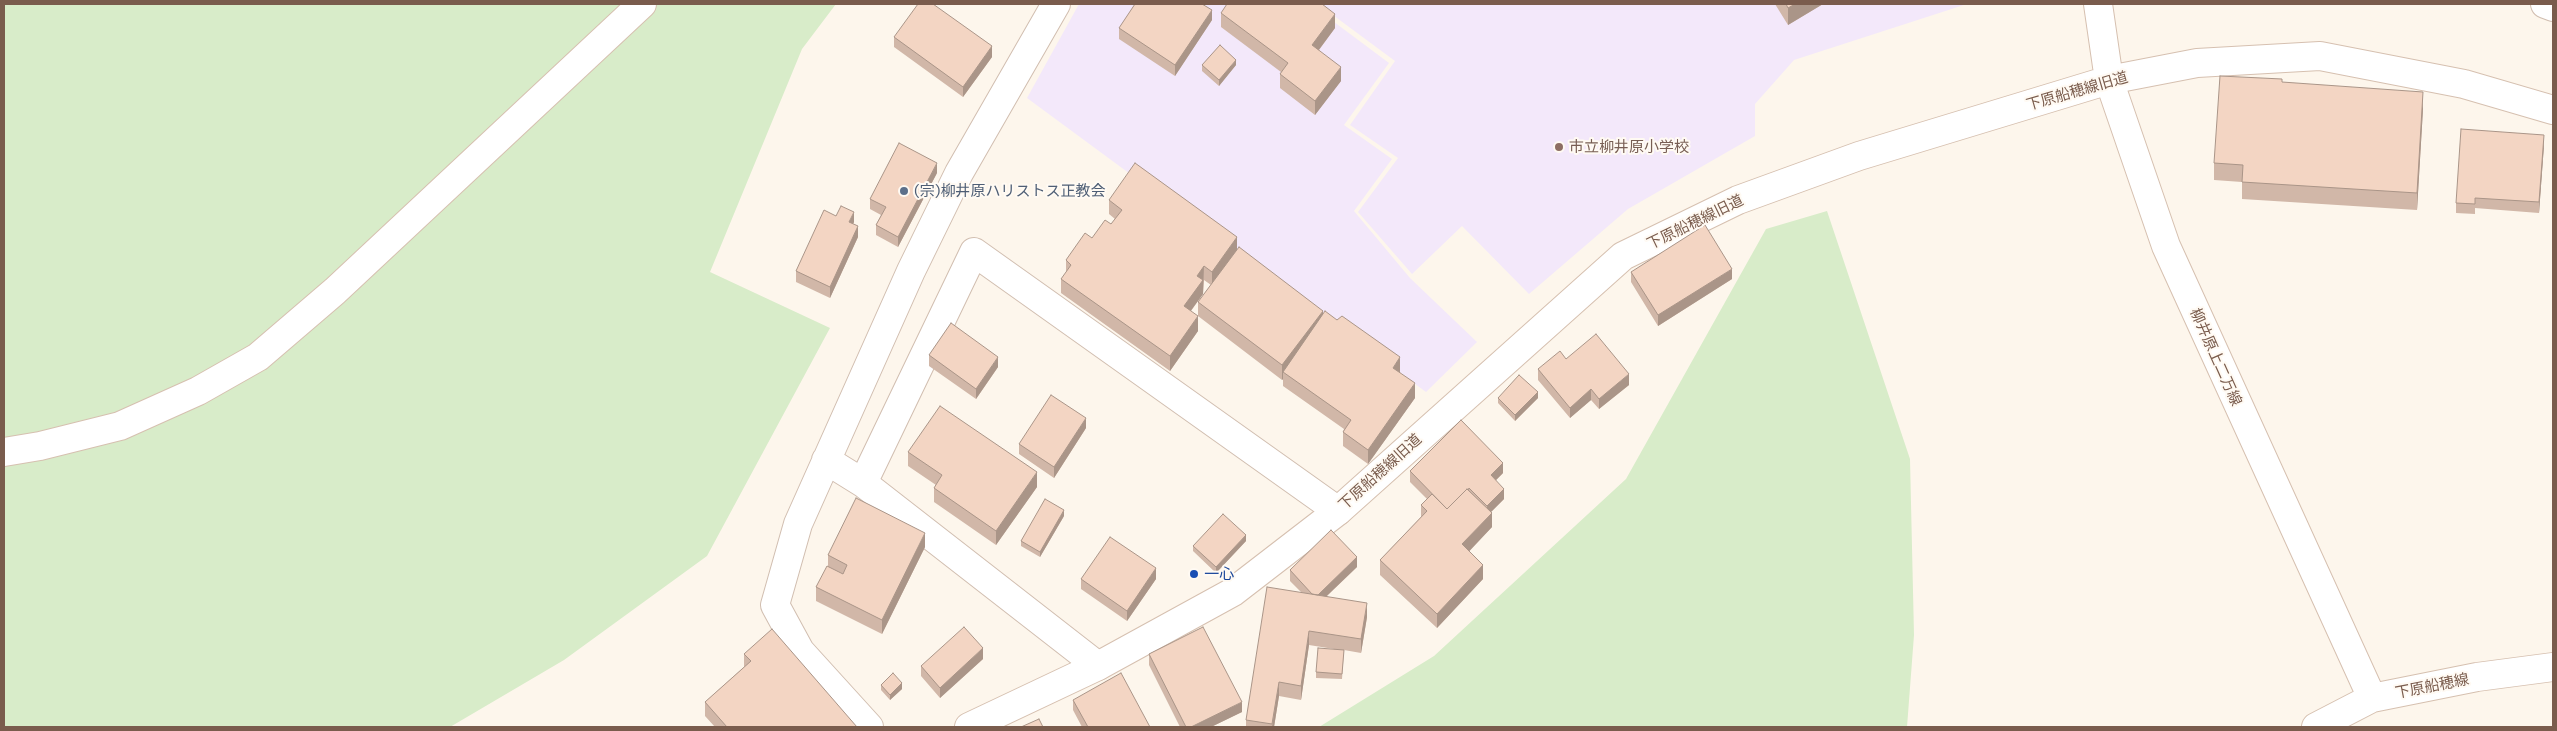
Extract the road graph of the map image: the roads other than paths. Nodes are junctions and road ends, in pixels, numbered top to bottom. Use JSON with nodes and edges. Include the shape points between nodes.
{"nodes":[{"id":1,"x":642,"y":4,"type":"edge"},
{"id":2,"x":1056,"y":4,"type":"edge"},
{"id":3,"x":2098,"y":4,"type":"edge"},
{"id":4,"x":2544,"y":4,"type":"edge"},
{"id":5,"x":2553,"y":7,"type":"edge"},
{"id":6,"x":2109,"y":80,"type":"junction"},
{"id":7,"x":2553,"y":110,"type":"edge"},
{"id":8,"x":4,"y":452,"type":"edge"},
{"id":9,"x":826,"y":460,"type":"junction"},
{"id":10,"x":863,"y":483,"type":"junction"},
{"id":11,"x":1338,"y":511,"type":"junction"},
{"id":12,"x":1098,"y":666,"type":"junction"},
{"id":13,"x":2553,"y":667,"type":"edge"},
{"id":14,"x":2372,"y":698,"type":"junction"},
{"id":15,"x":868,"y":727,"type":"edge"},
{"id":16,"x":970,"y":727,"type":"edge"},
{"id":17,"x":2316,"y":727,"type":"edge"}],
"edges":[{"from":1,"to":8,"type":"street","via":[[336,290],[258,357],[198,391],[120,426]]},
{"from":2,"to":9,"type":"street","via":[[959,173]]},
{"from":3,"to":6,"type":"street","name":"柳井原上二万線"},
{"from":4,"to":5,"type":"street"},
{"from":6,"to":7,"type":"street","name":"下原船穂線旧道","via":[[2197,63],[2320,56],[2464,84]]},
{"from":6,"to":11,"type":"street","name":"下原船穂線旧道","via":[[1840,163],[1738,200],[1623,256]]},
{"from":6,"to":14,"type":"street","name":"柳井原上二万線","via":[[2166,246]]},
{"from":9,"to":10,"type":"street"},
{"from":9,"to":15,"type":"street","via":[[798,524],[776,605],[800,651]]},
{"from":10,"to":11,"type":"street","via":[[974,252]]},
{"from":10,"to":12,"type":"street"},
{"from":11,"to":12,"type":"street","name":"下原船穂線旧道","via":[[1233,592]]},
{"from":12,"to":16,"type":"street","name":"下原船穂線旧道"},
{"from":13,"to":14,"type":"street","name":"下原船穂線","via":[[2477,677]]},
{"from":14,"to":17,"type":"street","name":"下原船穂線"}]}
